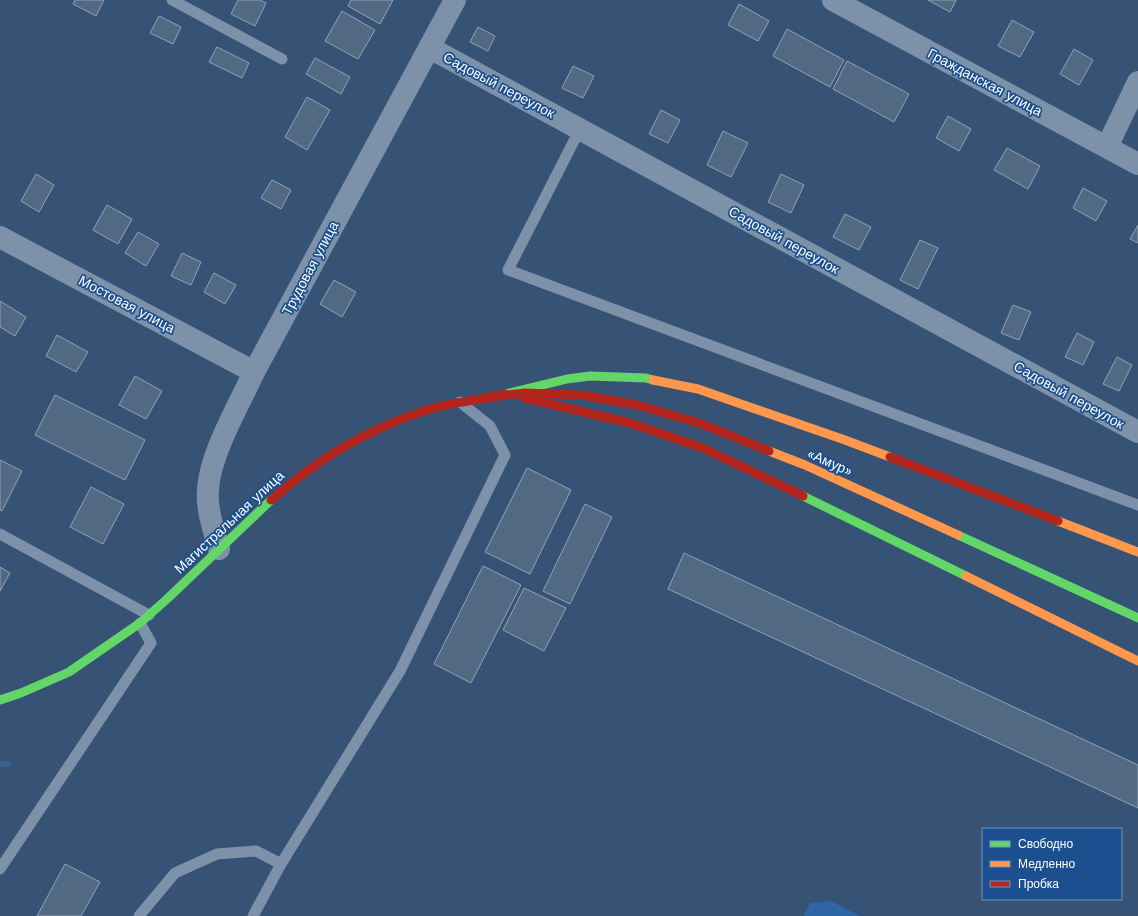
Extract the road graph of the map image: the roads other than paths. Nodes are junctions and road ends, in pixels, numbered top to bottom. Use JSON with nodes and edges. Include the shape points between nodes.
{"nodes":[{"id":1,"x":172,"y":0,"type":"edge"},
{"id":2,"x":456,"y":0,"type":"edge"},
{"id":3,"x":832,"y":0,"type":"edge"},
{"id":4,"x":430,"y":48,"type":"junction"},
{"id":5,"x":282,"y":59,"type":"dead end"},
{"id":6,"x":1138,"y":82,"type":"edge"},
{"id":7,"x":580,"y":129,"type":"junction"},
{"id":8,"x":1107,"y":147,"type":"junction"},
{"id":9,"x":1138,"y":164,"type":"edge"},
{"id":10,"x":0,"y":237,"type":"edge"},
{"id":11,"x":254,"y":372,"type":"junction"},
{"id":12,"x":492,"y":397,"type":"junction"},
{"id":13,"x":460,"y":402,"type":"junction"},
{"id":14,"x":1138,"y":432,"type":"edge"},
{"id":15,"x":1138,"y":505,"type":"edge"},
{"id":16,"x":0,"y":534,"type":"edge"},
{"id":17,"x":219,"y":549,"type":"junction"},
{"id":18,"x":1138,"y":552,"type":"edge"},
{"id":19,"x":149,"y":615,"type":"junction"},
{"id":20,"x":1138,"y":618,"type":"edge"},
{"id":21,"x":140,"y":623,"type":"junction"},
{"id":22,"x":1138,"y":662,"type":"edge"},
{"id":23,"x":0,"y":700,"type":"edge"},
{"id":24,"x":281,"y":864,"type":"junction"},
{"id":25,"x":0,"y":869,"type":"edge"},
{"id":26,"x":139,"y":916,"type":"edge"},
{"id":27,"x":253,"y":916,"type":"edge"}],
"edges":[{"from":1,"to":5,"type":"lane"},
{"from":2,"to":4,"type":"street","name":"Трудовая улица"},
{"from":3,"to":8,"type":"street","name":"Гражданская улица"},
{"from":4,"to":7,"type":"street","name":"Садовый переулок"},
{"from":4,"to":11,"type":"street","name":"Трудовая улица"},
{"from":6,"to":8,"type":"street"},
{"from":7,"to":14,"type":"street","name":"Садовый переулок"},
{"from":7,"to":15,"type":"lane","via":[[508,270]]},
{"from":8,"to":9,"type":"street","name":"Гражданская улица"},
{"from":10,"to":11,"type":"street","name":"Мостовая улица"},
{"from":11,"to":17,"type":"street","name":"Трудовая улица","via":[[224,435],[210,473],[208,507]]},
{"from":12,"to":13,"type":"main road","name":"Магистральная улица"},
{"from":12,"to":18,"type":"main road","via":[[566,378],[590,376],[646,378],[698,389],[845,440]]},
{"from":12,"to":20,"type":"main road","name":"«Амур»","via":[[525,393],[582,395],[637,405],[702,424],[805,465]]},
{"from":12,"to":22,"type":"main road","via":[[525,398],[544,402],[630,423],[703,448]]},
{"from":13,"to":17,"type":"main road","name":"Магистральная улица","via":[[399,420],[340,448],[292,481]]},
{"from":13,"to":24,"type":"lane","via":[[490,426],[505,455],[400,671]]},
{"from":16,"to":19,"type":"lane"},
{"from":17,"to":19,"type":"main road","name":"Магистральная улица"},
{"from":19,"to":21,"type":"main road","name":"Магистральная улица"},
{"from":21,"to":23,"type":"main road","name":"Магистральная улица","via":[[69,672]]},
{"from":21,"to":25,"type":"lane","via":[[151,643]]},
{"from":24,"to":26,"type":"lane","via":[[256,851],[217,854],[175,873]]},
{"from":24,"to":27,"type":"lane"}]}
